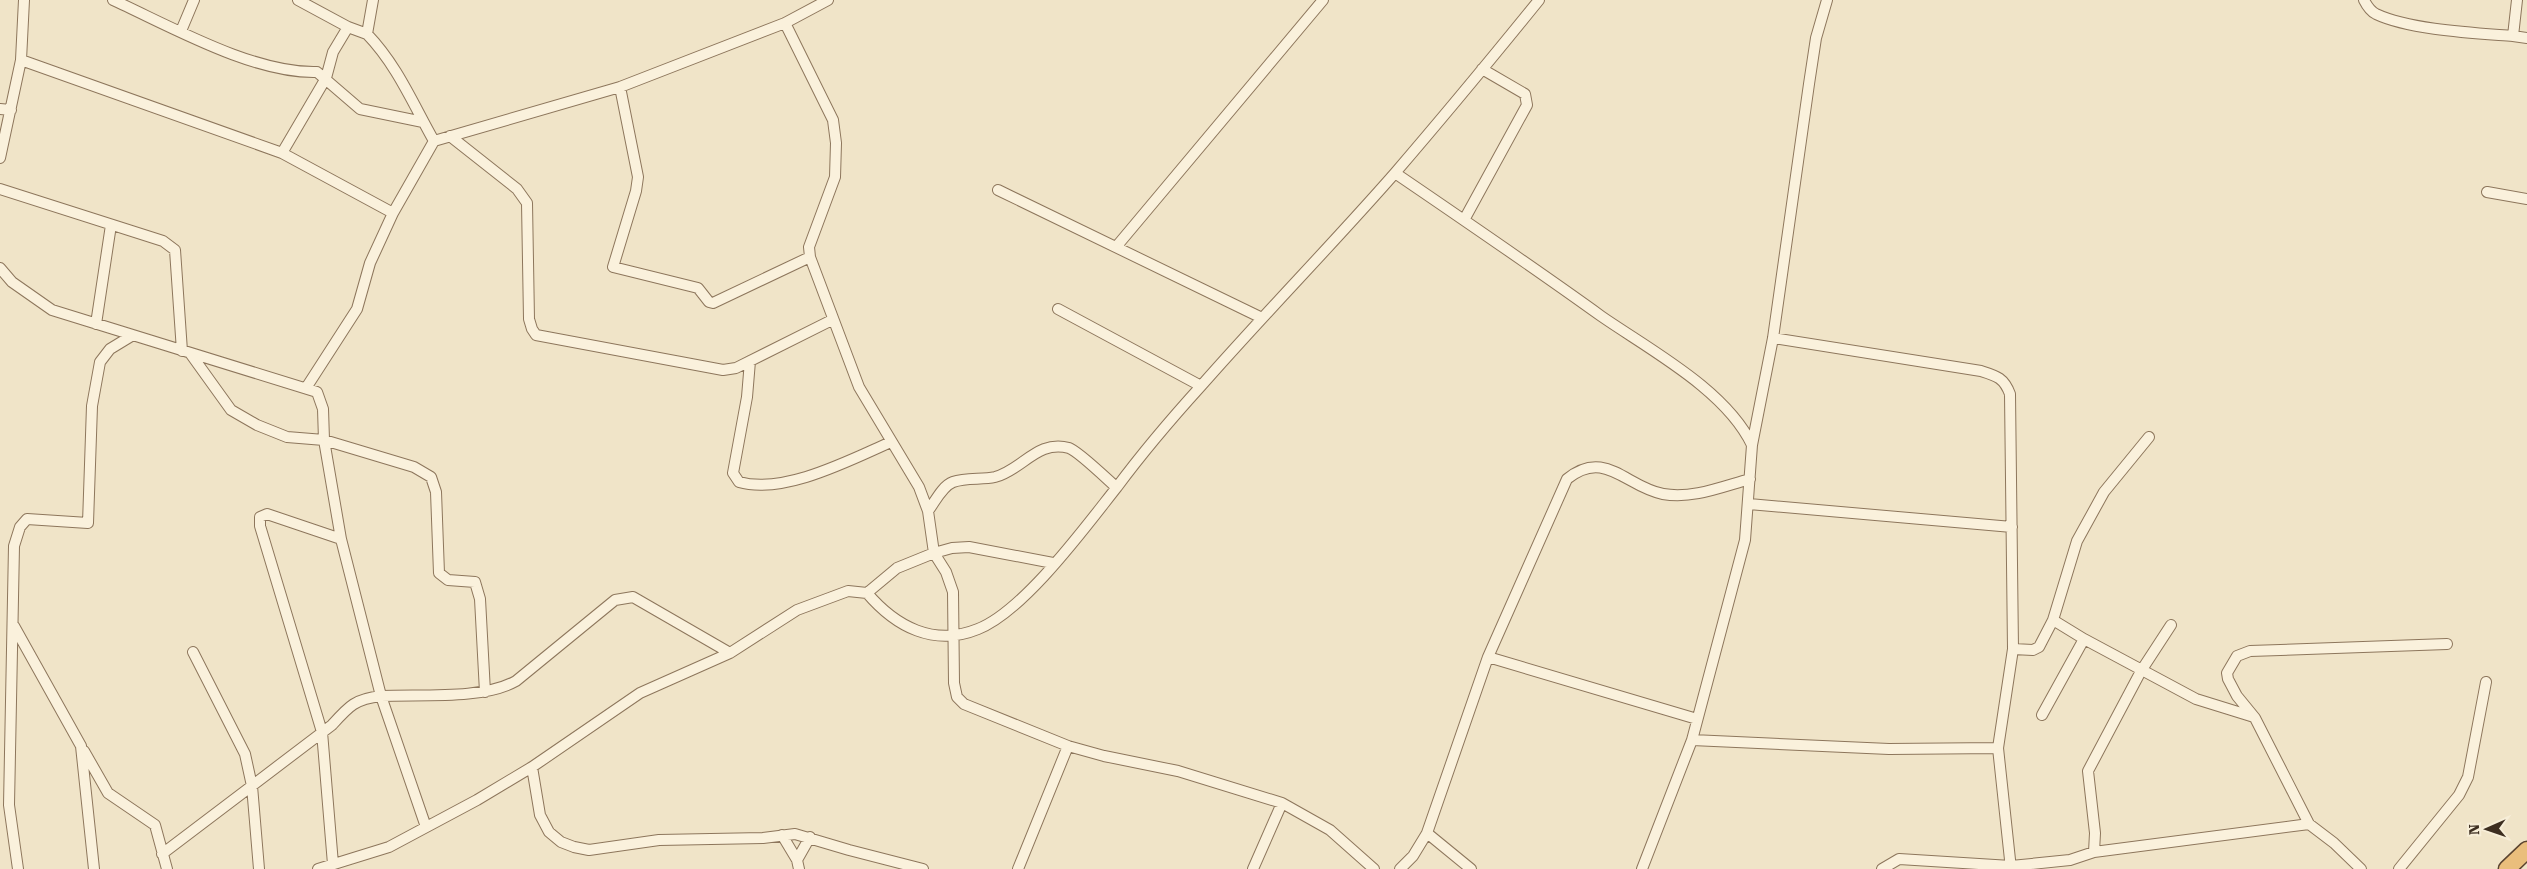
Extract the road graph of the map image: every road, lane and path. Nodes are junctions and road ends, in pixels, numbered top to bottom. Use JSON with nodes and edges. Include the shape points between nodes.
{"nodes":[{"id":1,"x":24,"y":0,"type":"edge"},
{"id":2,"x":113,"y":0,"type":"edge"},
{"id":3,"x":194,"y":0,"type":"edge"},
{"id":4,"x":298,"y":0,"type":"edge"},
{"id":5,"x":373,"y":0,"type":"edge"},
{"id":6,"x":828,"y":0,"type":"edge"},
{"id":7,"x":1323,"y":0,"type":"edge"},
{"id":8,"x":1539,"y":0,"type":"edge"},
{"id":9,"x":1827,"y":0,"type":"edge"},
{"id":10,"x":2364,"y":0,"type":"edge"},
{"id":11,"x":2517,"y":0,"type":"edge"},
{"id":12,"x":785,"y":22,"type":"junction"},
{"id":13,"x":348,"y":27,"type":"junction"},
{"id":14,"x":181,"y":31,"type":"junction"},
{"id":15,"x":367,"y":34,"type":"junction"},
{"id":16,"x":2513,"y":36,"type":"junction"},
{"id":17,"x":2527,"y":38,"type":"edge"},
{"id":18,"x":21,"y":60,"type":"junction"},
{"id":19,"x":1482,"y":69,"type":"junction"},
{"id":20,"x":326,"y":78,"type":"junction"},
{"id":21,"x":620,"y":87,"type":"junction"},
{"id":22,"x":0,"y":109,"type":"edge"},
{"id":23,"x":11,"y":110,"type":"junction"},
{"id":24,"x":423,"y":122,"type":"junction"},
{"id":25,"x":450,"y":136,"type":"junction"},
{"id":26,"x":434,"y":141,"type":"junction"},
{"id":27,"x":282,"y":153,"type":"junction"},
{"id":28,"x":0,"y":158,"type":"edge"},
{"id":29,"x":1395,"y":173,"type":"junction"},
{"id":30,"x":0,"y":189,"type":"edge"},
{"id":31,"x":998,"y":190,"type":"dead end"},
{"id":32,"x":2487,"y":192,"type":"dead end"},
{"id":33,"x":2527,"y":199,"type":"edge"},
{"id":34,"x":393,"y":213,"type":"junction"},
{"id":35,"x":1464,"y":220,"type":"junction"},
{"id":36,"x":110,"y":225,"type":"junction"},
{"id":37,"x":1116,"y":247,"type":"junction"},
{"id":38,"x":810,"y":257,"type":"junction"},
{"id":39,"x":0,"y":268,"type":"edge"},
{"id":40,"x":1058,"y":309,"type":"dead end"},
{"id":41,"x":1262,"y":318,"type":"junction"},
{"id":42,"x":832,"y":320,"type":"junction"},
{"id":43,"x":96,"y":324,"type":"junction"},
{"id":44,"x":133,"y":336,"type":"junction"},
{"id":45,"x":1773,"y":338,"type":"junction"},
{"id":46,"x":186,"y":352,"type":"junction"},
{"id":47,"x":750,"y":361,"type":"junction"},
{"id":48,"x":1201,"y":386,"type":"junction"},
{"id":49,"x":306,"y":388,"type":"junction"},
{"id":50,"x":2149,"y":437,"type":"dead end"},
{"id":51,"x":324,"y":440,"type":"junction"},
{"id":52,"x":892,"y":442,"type":"junction"},
{"id":53,"x":1752,"y":445,"type":"junction"},
{"id":54,"x":1750,"y":479,"type":"junction"},
{"id":55,"x":1116,"y":487,"type":"junction"},
{"id":56,"x":1749,"y":504,"type":"junction"},
{"id":57,"x":928,"y":511,"type":"junction"},
{"id":58,"x":2012,"y":527,"type":"junction"},
{"id":59,"x":341,"y":539,"type":"junction"},
{"id":60,"x":934,"y":553,"type":"junction"},
{"id":61,"x":1054,"y":563,"type":"junction"},
{"id":62,"x":867,"y":593,"type":"junction"},
{"id":63,"x":2053,"y":620,"type":"junction"},
{"id":64,"x":13,"y":624,"type":"junction"},
{"id":65,"x":2171,"y":625,"type":"dead end"},
{"id":66,"x":954,"y":636,"type":"junction"},
{"id":67,"x":2084,"y":639,"type":"junction"},
{"id":68,"x":2447,"y":644,"type":"dead end"},
{"id":69,"x":2013,"y":649,"type":"junction"},
{"id":70,"x":193,"y":652,"type":"dead end"},
{"id":71,"x":730,"y":653,"type":"junction"},
{"id":72,"x":1488,"y":656,"type":"junction"},
{"id":73,"x":2142,"y":671,"type":"junction"},
{"id":74,"x":2486,"y":682,"type":"dead end"},
{"id":75,"x":485,"y":692,"type":"junction"},
{"id":76,"x":381,"y":696,"type":"junction"},
{"id":77,"x":2042,"y":715,"type":"dead end"},
{"id":78,"x":2256,"y":718,"type":"junction"},
{"id":79,"x":1697,"y":719,"type":"junction"},
{"id":80,"x":322,"y":732,"type":"junction"},
{"id":81,"x":1692,"y":740,"type":"junction"},
{"id":82,"x":82,"y":746,"type":"junction"},
{"id":83,"x":1068,"y":746,"type":"junction"},
{"id":84,"x":1998,"y":748,"type":"junction"},
{"id":85,"x":532,"y":767,"type":"junction"},
{"id":86,"x":252,"y":786,"type":"junction"},
{"id":87,"x":1282,"y":803,"type":"junction"},
{"id":88,"x":2309,"y":824,"type":"junction"},
{"id":89,"x":426,"y":827,"type":"junction"},
{"id":90,"x":1427,"y":833,"type":"junction"},
{"id":91,"x":782,"y":835,"type":"junction"},
{"id":92,"x":810,"y":837,"type":"junction"},
{"id":93,"x":2527,"y":850,"type":"edge"},
{"id":94,"x":2094,"y":852,"type":"junction"},
{"id":95,"x":162,"y":854,"type":"junction"},
{"id":96,"x":333,"y":864,"type":"junction"},
{"id":97,"x":798,"y":864,"type":"edge"},
{"id":98,"x":893,"y":865,"type":"edge"},
{"id":99,"x":2070,"y":865,"type":"edge"},
{"id":100,"x":2011,"y":868,"type":"edge"},
{"id":101,"x":18,"y":869,"type":"edge"},
{"id":102,"x":94,"y":869,"type":"edge"},
{"id":103,"x":167,"y":869,"type":"edge"},
{"id":104,"x":259,"y":869,"type":"edge"},
{"id":105,"x":318,"y":869,"type":"edge"},
{"id":106,"x":923,"y":869,"type":"edge"},
{"id":107,"x":1018,"y":869,"type":"edge"},
{"id":108,"x":1253,"y":869,"type":"edge"},
{"id":109,"x":1374,"y":869,"type":"edge"},
{"id":110,"x":1400,"y":869,"type":"edge"},
{"id":111,"x":1471,"y":869,"type":"edge"},
{"id":112,"x":1642,"y":869,"type":"edge"},
{"id":113,"x":1882,"y":869,"type":"edge"},
{"id":114,"x":2361,"y":869,"type":"edge"},
{"id":115,"x":2399,"y":869,"type":"edge"},
{"id":116,"x":2507,"y":869,"type":"edge"}],
"edges":[{"from":1,"to":18,"type":"street"},
{"from":2,"to":14,"type":"street"},
{"from":3,"to":14,"type":"street"},
{"from":4,"to":13,"type":"street"},
{"from":5,"to":15,"type":"street"},
{"from":6,"to":12,"type":"street"},
{"from":7,"to":37,"type":"street"},
{"from":8,"to":19,"type":"street"},
{"from":9,"to":45,"type":"street","via":[[1816,38],[1803,116]]},
{"from":10,"to":16,"type":"street","via":[[2376,14],[2410,24],[2457,32]]},
{"from":11,"to":16,"type":"street"},
{"from":12,"to":21,"type":"street"},
{"from":12,"to":38,"type":"street","via":[[833,120],[836,143],[835,177],[809,247]]},
{"from":13,"to":15,"type":"street"},
{"from":13,"to":20,"type":"street","via":[[333,52]]},
{"from":14,"to":20,"type":"street","via":[[273,67],[317,72]]},
{"from":15,"to":24,"type":"street","via":[[398,72]]},
{"from":16,"to":17,"type":"street"},
{"from":18,"to":23,"type":"street"},
{"from":18,"to":27,"type":"street"},
{"from":19,"to":29,"type":"street"},
{"from":19,"to":35,"type":"street","via":[[1525,94],[1527,105]]},
{"from":20,"to":24,"type":"street","via":[[360,109]]},
{"from":20,"to":27,"type":"street"},
{"from":21,"to":25,"type":"street"},
{"from":21,"to":38,"type":"street","via":[[638,177],[613,267],[698,288],[713,303]]},
{"from":22,"to":23,"type":"street"},
{"from":23,"to":28,"type":"street"},
{"from":24,"to":26,"type":"street"},
{"from":25,"to":26,"type":"street"},
{"from":25,"to":47,"type":"street","via":[[517,189],[527,203],[529,319],[536,335],[708,369],[736,368]]},
{"from":26,"to":34,"type":"street"},
{"from":27,"to":34,"type":"street"},
{"from":29,"to":35,"type":"street"},
{"from":29,"to":41,"type":"street"},
{"from":30,"to":36,"type":"street"},
{"from":31,"to":37,"type":"street"},
{"from":32,"to":33,"type":"street"},
{"from":34,"to":49,"type":"street","via":[[370,263],[357,309]]},
{"from":35,"to":53,"type":"street","via":[[1664,358],[1715,398],[1736,419]]},
{"from":36,"to":43,"type":"street"},
{"from":36,"to":46,"type":"street","via":[[163,241],[175,250]]},
{"from":37,"to":41,"type":"street"},
{"from":38,"to":42,"type":"street"},
{"from":39,"to":43,"type":"street","via":[[12,282],[52,310]]},
{"from":40,"to":48,"type":"street"},
{"from":41,"to":48,"type":"street"},
{"from":42,"to":47,"type":"street"},
{"from":42,"to":52,"type":"street","via":[[859,386]]},
{"from":43,"to":44,"type":"street"},
{"from":44,"to":46,"type":"street"},
{"from":44,"to":64,"type":"street","via":[[110,349],[100,362],[92,406],[88,523],[27,519],[20,527],[14,546]]},
{"from":45,"to":53,"type":"street"},
{"from":45,"to":58,"type":"street","via":[[1982,371],[1999,377],[2006,383],[2010,394]]},
{"from":46,"to":49,"type":"street"},
{"from":46,"to":51,"type":"street","via":[[239,416],[288,437]]},
{"from":47,"to":52,"type":"street","via":[[734,474],[739,482],[751,486],[795,480]]},
{"from":48,"to":55,"type":"street"},
{"from":49,"to":51,"type":"street","via":[[316,392],[321,400]]},
{"from":50,"to":63,"type":"street","via":[[2104,492],[2077,541]]},
{"from":51,"to":59,"type":"street"},
{"from":51,"to":75,"type":"street","via":[[414,467],[431,477],[436,492],[439,573],[448,580],[475,582],[480,599]]},
{"from":52,"to":57,"type":"street","via":[[920,487]]},
{"from":53,"to":54,"type":"street"},
{"from":54,"to":56,"type":"street"},
{"from":54,"to":72,"type":"street","via":[[1693,495],[1661,493],[1609,470],[1591,466],[1580,469],[1567,480]]},
{"from":55,"to":57,"type":"street","via":[[1070,448],[1054,446],[1042,449],[1008,472],[953,482]]},
{"from":55,"to":61,"type":"street"},
{"from":56,"to":58,"type":"street"},
{"from":56,"to":79,"type":"street","via":[[1745,540]]},
{"from":57,"to":60,"type":"street"},
{"from":58,"to":69,"type":"street"},
{"from":59,"to":76,"type":"street"},
{"from":59,"to":80,"type":"street","via":[[267,514],[260,517]]},
{"from":60,"to":61,"type":"street","via":[[969,547]]},
{"from":60,"to":62,"type":"street","via":[[897,568]]},
{"from":60,"to":66,"type":"street","via":[[953,592]]},
{"from":61,"to":66,"type":"street","via":[[1009,610],[980,628]]},
{"from":62,"to":66,"type":"street","via":[[881,609],[917,631],[938,637]]},
{"from":62,"to":71,"type":"street","via":[[848,591],[797,610]]},
{"from":63,"to":67,"type":"street"},
{"from":63,"to":69,"type":"street","via":[[2039,647],[2033,650]]},
{"from":64,"to":82,"type":"street"},
{"from":64,"to":101,"type":"street","via":[[9,805]]},
{"from":65,"to":73,"type":"street"},
{"from":66,"to":83,"type":"street","via":[[954,683],[957,697],[964,704]]},
{"from":67,"to":73,"type":"street"},
{"from":67,"to":77,"type":"street"},
{"from":68,"to":78,"type":"street","via":[[2250,651],[2237,656],[2227,673],[2228,680]]},
{"from":69,"to":84,"type":"street"},
{"from":70,"to":86,"type":"street","via":[[245,754]]},
{"from":71,"to":75,"type":"street","via":[[633,597],[624,597],[602,610],[516,681]]},
{"from":71,"to":85,"type":"street","via":[[640,693]]},
{"from":72,"to":79,"type":"street"},
{"from":72,"to":90,"type":"street"},
{"from":73,"to":78,"type":"street","via":[[2196,699]]},
{"from":73,"to":94,"type":"street","via":[[2088,771]]},
{"from":74,"to":115,"type":"street","via":[[2468,777],[2459,795]]},
{"from":75,"to":76,"type":"street"},
{"from":76,"to":80,"type":"street","via":[[350,704]]},
{"from":76,"to":89,"type":"street"},
{"from":78,"to":88,"type":"street"},
{"from":79,"to":81,"type":"street"},
{"from":80,"to":86,"type":"street"},
{"from":80,"to":96,"type":"street"},
{"from":81,"to":84,"type":"street","via":[[1889,749]]},
{"from":81,"to":112,"type":"street"},
{"from":82,"to":95,"type":"street","via":[[108,792],[155,825]]},
{"from":82,"to":102,"type":"street"},
{"from":83,"to":87,"type":"street","via":[[1178,771]]},
{"from":83,"to":107,"type":"street"},
{"from":84,"to":100,"type":"street"},
{"from":85,"to":89,"type":"street"},
{"from":85,"to":91,"type":"street","via":[[540,815],[549,832],[574,847],[589,850],[658,840]]},
{"from":86,"to":95,"type":"street"},
{"from":86,"to":104,"type":"street"},
{"from":87,"to":108,"type":"street"},
{"from":87,"to":109,"type":"street","via":[[1330,830]]},
{"from":88,"to":94,"type":"street"},
{"from":88,"to":114,"type":"street"},
{"from":89,"to":96,"type":"street","via":[[389,847]]},
{"from":90,"to":110,"type":"street","via":[[1413,856]]},
{"from":90,"to":111,"type":"street"},
{"from":91,"to":92,"type":"street"},
{"from":91,"to":97,"type":"street"},
{"from":92,"to":97,"type":"street"},
{"from":92,"to":98,"type":"street"},
{"from":93,"to":116,"type":"highway"},
{"from":94,"to":99,"type":"street"},
{"from":95,"to":103,"type":"street"},
{"from":96,"to":105,"type":"street"},
{"from":98,"to":106,"type":"street"},
{"from":99,"to":100,"type":"street"},
{"from":100,"to":113,"type":"street","via":[[1899,859]]}]}
